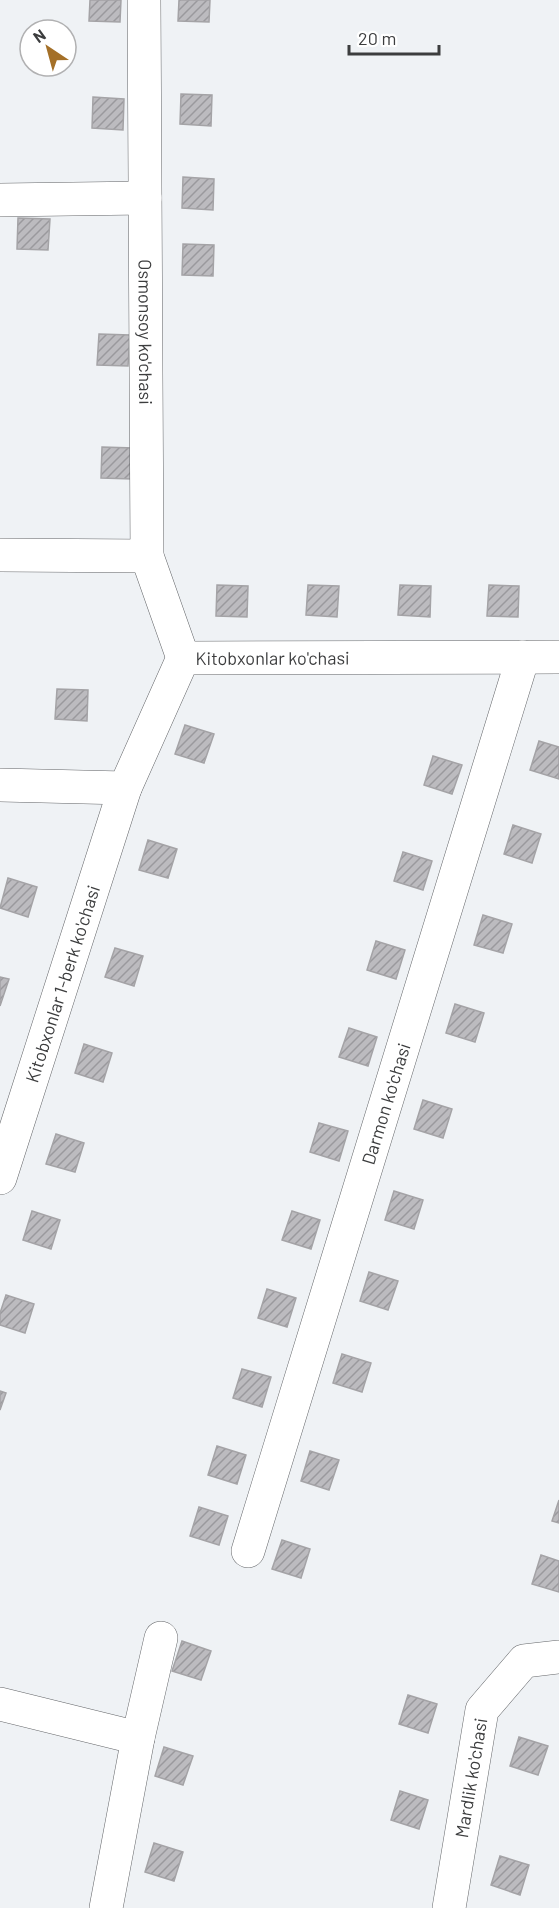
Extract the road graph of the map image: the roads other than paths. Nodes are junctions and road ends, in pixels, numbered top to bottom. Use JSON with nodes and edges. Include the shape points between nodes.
{"nodes":[{"id":1,"x":144,"y":0,"type":"edge"},
{"id":2,"x":145,"y":198,"type":"junction"},
{"id":3,"x":0,"y":200,"type":"edge"},
{"id":4,"x":0,"y":555,"type":"edge"},
{"id":5,"x":147,"y":556,"type":"junction"},
{"id":6,"x":523,"y":657,"type":"junction"},
{"id":7,"x":559,"y":657,"type":"edge"},
{"id":8,"x":183,"y":658,"type":"junction"},
{"id":9,"x":0,"y":785,"type":"edge"},
{"id":10,"x":126,"y":788,"type":"junction"},
{"id":11,"x":0,"y":1178,"type":"edge"},
{"id":12,"x":248,"y":1551,"type":"dead end"},
{"id":13,"x":161,"y":1638,"type":"dead end"},
{"id":14,"x":559,"y":1657,"type":"edge"},
{"id":15,"x":0,"y":1704,"type":"edge"},
{"id":16,"x":138,"y":1738,"type":"junction"},
{"id":17,"x":106,"y":1908,"type":"edge"},
{"id":18,"x":449,"y":1908,"type":"edge"}],
"edges":[{"from":1,"to":2,"type":"street","name":"Osmonsoy ko'chasi"},
{"from":2,"to":3,"type":"street"},
{"from":2,"to":5,"type":"street","name":"Osmonsoy ko'chasi"},
{"from":4,"to":5,"type":"street"},
{"from":5,"to":8,"type":"street","name":"Osmonsoy ko'chasi"},
{"from":6,"to":7,"type":"street","name":"Kitobxonlar ko'chasi"},
{"from":6,"to":8,"type":"street","name":"Kitobxonlar ko'chasi"},
{"from":6,"to":12,"type":"street","name":"Darmon ko'chasi"},
{"from":8,"to":10,"type":"street","name":"Kitobxonlar ko'chasi"},
{"from":9,"to":10,"type":"street"},
{"from":10,"to":11,"type":"street","name":"Kitobxonlar 1-berk ko'chasi"},
{"from":13,"to":16,"type":"street"},
{"from":14,"to":18,"type":"street","name":"Mardlik ko'chasi","via":[[524,1661],[482,1710]]},
{"from":15,"to":16,"type":"street"},
{"from":16,"to":17,"type":"street"}]}
